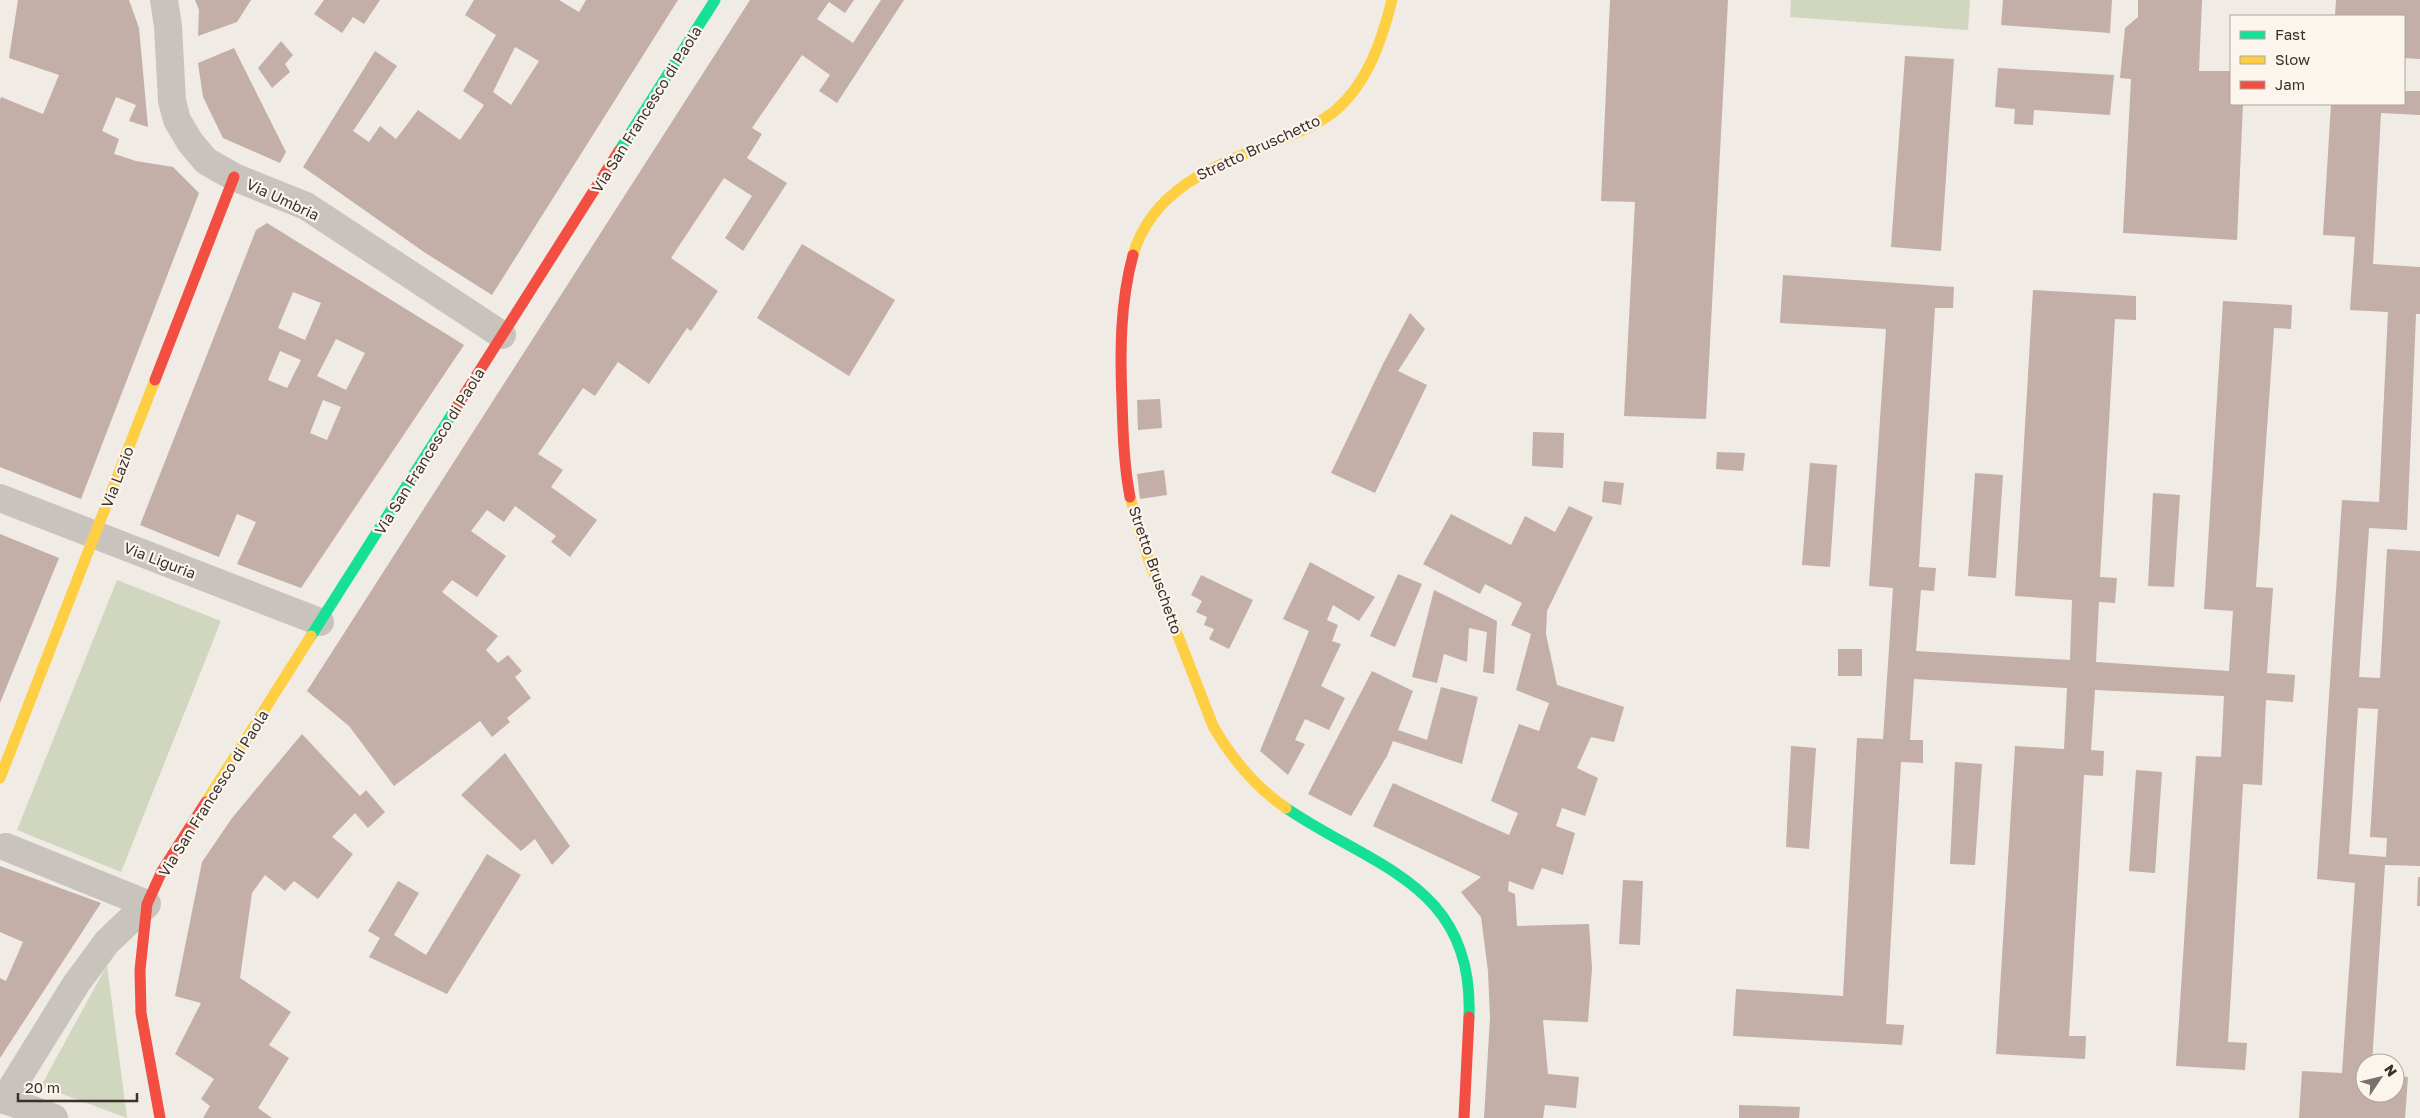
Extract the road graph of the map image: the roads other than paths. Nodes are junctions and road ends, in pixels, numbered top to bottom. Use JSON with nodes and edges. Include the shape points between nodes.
{"nodes":[{"id":1,"x":164,"y":0,"type":"edge"},
{"id":2,"x":715,"y":0,"type":"edge"},
{"id":3,"x":1392,"y":0,"type":"edge"},
{"id":4,"x":234,"y":177,"type":"junction"},
{"id":5,"x":502,"y":335,"type":"junction"},
{"id":6,"x":0,"y":498,"type":"edge"},
{"id":7,"x":95,"y":534,"type":"junction"},
{"id":8,"x":320,"y":622,"type":"junction"},
{"id":9,"x":0,"y":778,"type":"edge"},
{"id":10,"x":6,"y":847,"type":"dead end"},
{"id":11,"x":147,"y":904,"type":"junction"},
{"id":12,"x":2,"y":1099,"type":"edge"},
{"id":13,"x":54,"y":1118,"type":"edge"},
{"id":14,"x":160,"y":1118,"type":"edge"},
{"id":15,"x":1464,"y":1118,"type":"edge"}],
"edges":[{"from":1,"to":4,"type":"street","name":"Via Umbria","via":[[172,101],[177,120],[206,161]]},
{"from":2,"to":5,"type":"street","name":"Via San Francesco di Paola"},
{"from":3,"to":15,"type":"street","name":"Stretto Bruschetto","via":[[1376,50],[1362,80],[1343,102],[1322,120],[1292,135],[1216,164],[1190,178],[1149,218],[1126,274],[1121,318],[1124,449],[1130,495],[1143,544],[1213,726],[1225,749],[1270,798],[1290,813],[1391,868],[1416,887],[1437,909],[1453,937],[1464,962],[1469,994]]},
{"from":4,"to":5,"type":"street","name":"Via Umbria","via":[[306,206]]},
{"from":4,"to":7,"type":"street","name":"Via Lazio"},
{"from":5,"to":8,"type":"street","name":"Via San Francesco di Paola"},
{"from":6,"to":7,"type":"street","name":"Via Liguria"},
{"from":7,"to":8,"type":"street","name":"Via Liguria"},
{"from":7,"to":9,"type":"street","name":"Via Lazio"},
{"from":8,"to":11,"type":"street","name":"Via San Francesco di Paola","via":[[162,872]]},
{"from":10,"to":11,"type":"street"},
{"from":11,"to":12,"type":"street","name":"Via San Francesco di Paola","via":[[107,942]]},
{"from":11,"to":14,"type":"street","name":"Via San Francesco di Paola","via":[[140,970],[141,1013]]},
{"from":12,"to":13,"type":"street"}]}
